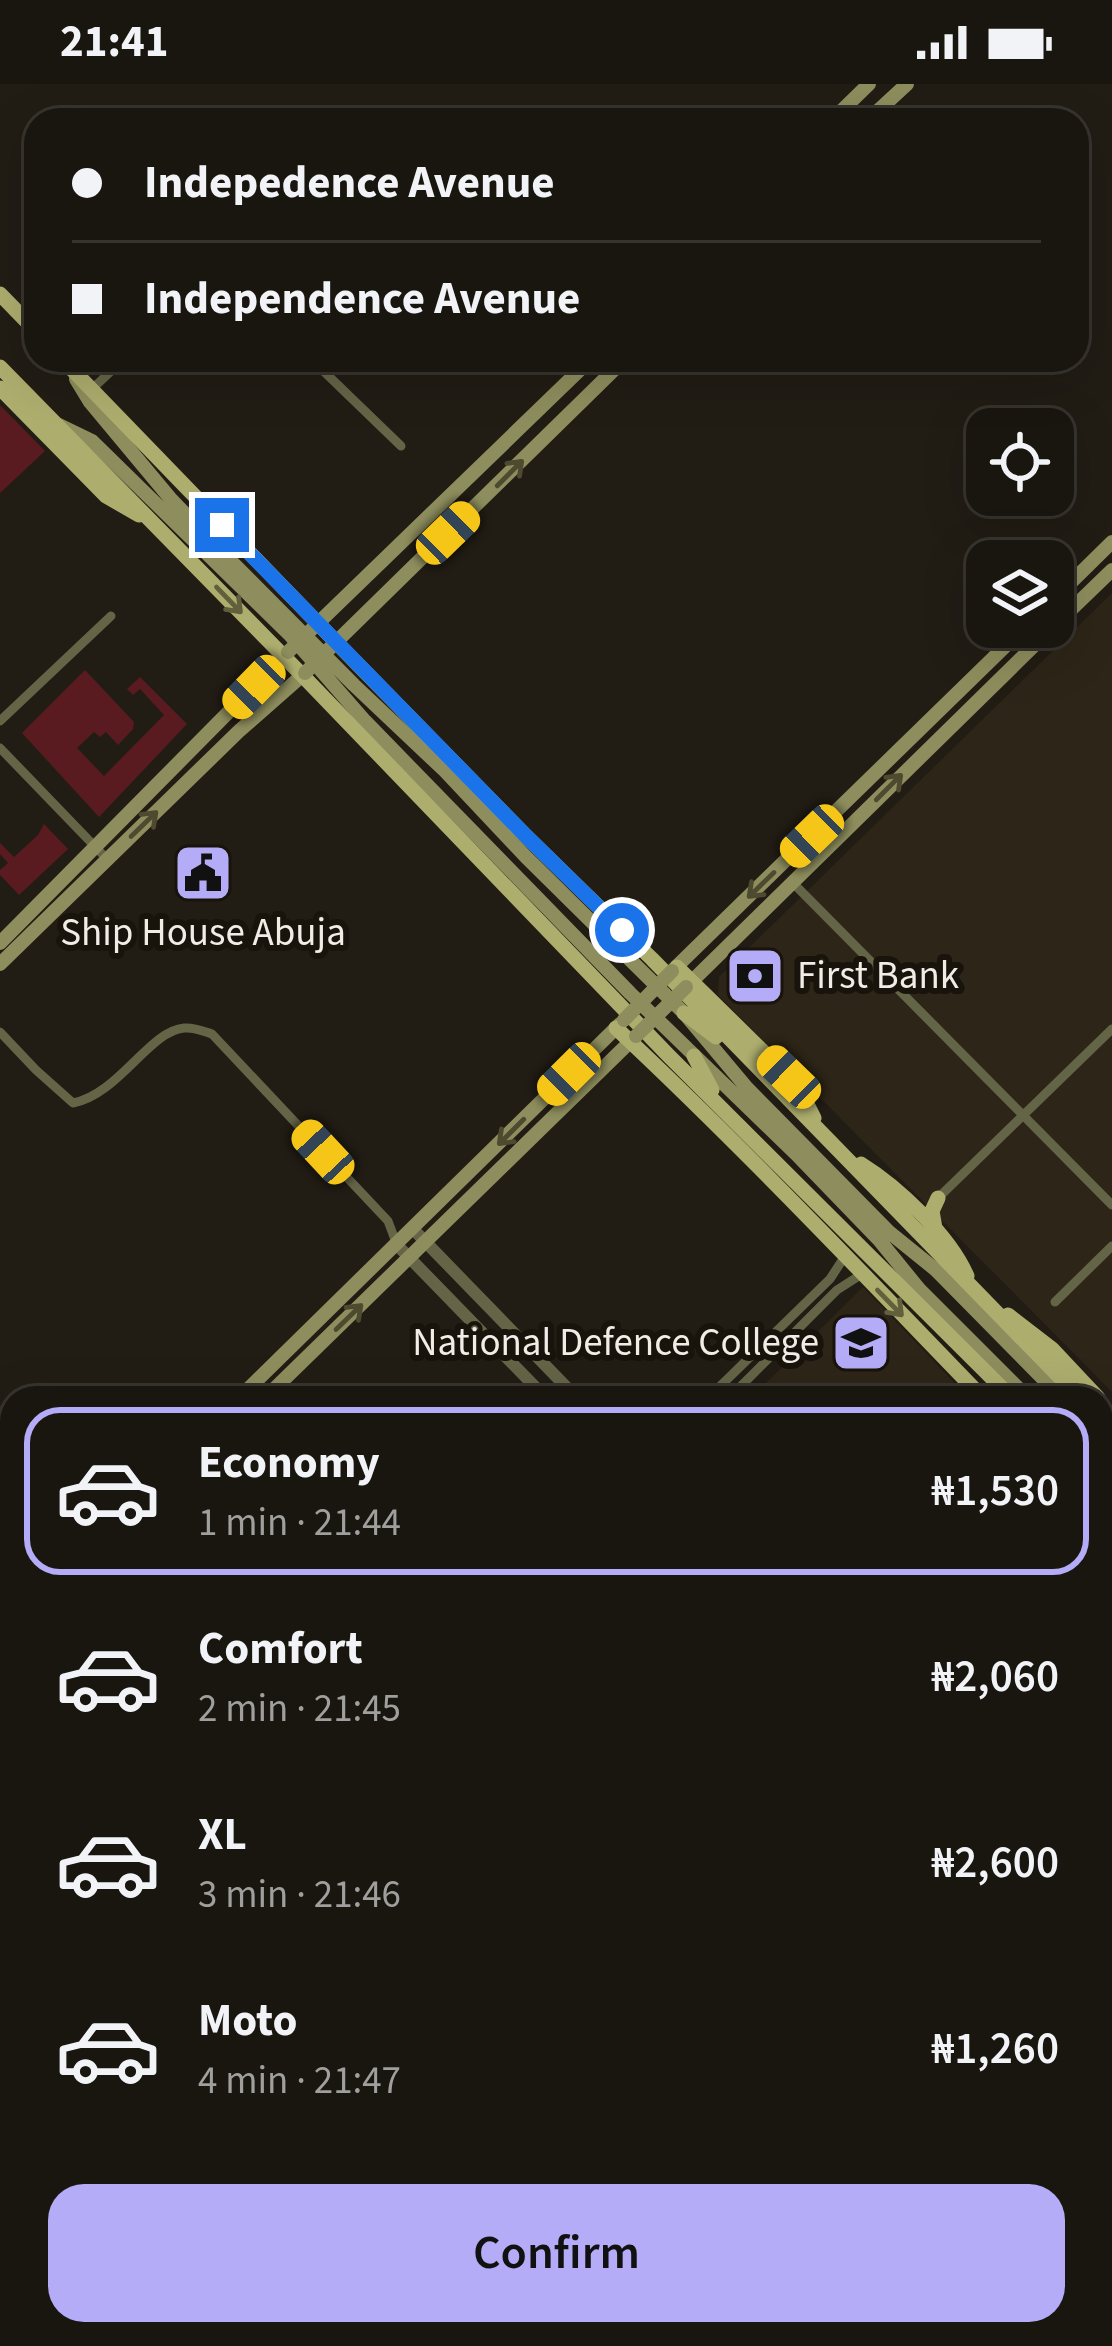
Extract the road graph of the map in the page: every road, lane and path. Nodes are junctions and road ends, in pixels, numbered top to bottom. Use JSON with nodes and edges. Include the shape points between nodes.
{"nodes":[{"id":1,"x":869,"y":84,"type":"edge"},
{"id":2,"x":907,"y":84,"type":"edge"},
{"id":3,"x":844,"y":108,"type":"edge"},
{"id":4,"x":881,"y":108,"type":"edge"},
{"id":5,"x":0,"y":294,"type":"edge"},
{"id":6,"x":24,"y":319,"type":"edge"},
{"id":7,"x":0,"y":367,"type":"edge"},
{"id":8,"x":71,"y":372,"type":"edge"},
{"id":9,"x":76,"y":372,"type":"edge"},
{"id":10,"x":110,"y":372,"type":"edge"},
{"id":11,"x":324,"y":372,"type":"edge"},
{"id":12,"x":578,"y":372,"type":"edge"},
{"id":13,"x":612,"y":372,"type":"edge"},
{"id":14,"x":0,"y":388,"type":"edge"},
{"id":15,"x":93,"y":388,"type":"junction"},
{"id":16,"x":58,"y":425,"type":"junction"},
{"id":17,"x":401,"y":446,"type":"dead end"},
{"id":18,"x":154,"y":522,"type":"junction"},
{"id":19,"x":1112,"y":542,"type":"edge"},
{"id":20,"x":1112,"y":570,"type":"edge"},
{"id":21,"x":1074,"y":579,"type":"edge"},
{"id":22,"x":1074,"y":607,"type":"edge"},
{"id":23,"x":111,"y":616,"type":"dead end"},
{"id":24,"x":314,"y":626,"type":"junction"},
{"id":25,"x":332,"y":646,"type":"junction"},
{"id":26,"x":1003,"y":648,"type":"edge"},
{"id":27,"x":1031,"y":648,"type":"edge"},
{"id":28,"x":285,"y":655,"type":"junction"},
{"id":29,"x":304,"y":674,"type":"junction"},
{"id":30,"x":225,"y":717,"type":"junction"},
{"id":31,"x":0,"y":721,"type":"edge"},
{"id":32,"x":239,"y":731,"type":"junction"},
{"id":33,"x":905,"y":744,"type":"junction"},
{"id":34,"x":0,"y":748,"type":"edge"},
{"id":35,"x":918,"y":758,"type":"junction"},
{"id":36,"x":102,"y":853,"type":"junction"},
{"id":37,"x":792,"y":882,"type":"junction"},
{"id":38,"x":6,"y":944,"type":"edge"},
{"id":39,"x":0,"y":964,"type":"edge"},
{"id":40,"x":675,"y":969,"type":"junction"},
{"id":41,"x":688,"y":984,"type":"junction"},
{"id":42,"x":690,"y":1010,"type":"junction"},
{"id":43,"x":620,"y":1024,"type":"junction"},
{"id":44,"x":1112,"y":1029,"type":"edge"},
{"id":45,"x":0,"y":1032,"type":"edge"},
{"id":46,"x":633,"y":1038,"type":"junction"},
{"id":47,"x":694,"y":1056,"type":"junction"},
{"id":48,"x":720,"y":1107,"type":"junction"},
{"id":49,"x":1023,"y":1117,"type":"junction"},
{"id":50,"x":816,"y":1127,"type":"junction"},
{"id":51,"x":839,"y":1151,"type":"junction"},
{"id":52,"x":938,"y":1198,"type":"junction"},
{"id":53,"x":906,"y":1200,"type":"junction"},
{"id":54,"x":1112,"y":1205,"type":"edge"},
{"id":55,"x":388,"y":1221,"type":"junction"},
{"id":56,"x":413,"y":1229,"type":"junction"},
{"id":57,"x":936,"y":1231,"type":"junction"},
{"id":58,"x":426,"y":1243,"type":"junction"},
{"id":59,"x":397,"y":1245,"type":"junction"},
{"id":60,"x":1112,"y":1246,"type":"edge"},
{"id":61,"x":845,"y":1256,"type":"junction"},
{"id":62,"x":410,"y":1258,"type":"junction"},
{"id":63,"x":862,"y":1274,"type":"junction"},
{"id":64,"x":973,"y":1289,"type":"junction"},
{"id":65,"x":1054,"y":1302,"type":"dead end"},
{"id":66,"x":986,"y":1303,"type":"junction"},
{"id":67,"x":251,"y":1386,"type":"edge"},
{"id":68,"x":277,"y":1386,"type":"edge"},
{"id":69,"x":534,"y":1386,"type":"edge"},
{"id":70,"x":565,"y":1386,"type":"edge"},
{"id":71,"x":720,"y":1386,"type":"edge"},
{"id":72,"x":741,"y":1386,"type":"edge"},
{"id":73,"x":971,"y":1386,"type":"edge"},
{"id":74,"x":1000,"y":1386,"type":"edge"},
{"id":75,"x":1016,"y":1386,"type":"edge"},
{"id":76,"x":1051,"y":1386,"type":"edge"},
{"id":77,"x":1068,"y":1386,"type":"edge"},
{"id":78,"x":1086,"y":1386,"type":"edge"}],
"edges":[{"from":1,"to":3,"type":"main road"},
{"from":2,"to":4,"type":"main road"},
{"from":5,"to":6,"type":"main road"},
{"from":7,"to":16,"type":"main road"},
{"from":8,"to":42,"type":"main road","via":[[170,498],[542,873]]},
{"from":9,"to":15,"type":"main road"},
{"from":10,"to":15,"type":"street"},
{"from":11,"to":17,"type":"street"},
{"from":12,"to":24,"type":"main road"},
{"from":25,"to":13,"type":"main road","one_way":true},
{"from":14,"to":18,"type":"main road","via":[[106,496]]},
{"from":15,"to":24,"type":"main road"},
{"from":16,"to":18,"type":"main road"},
{"from":16,"to":47,"type":"main road","via":[[92,441],[289,634]]},
{"from":18,"to":28,"type":"main road","one_way":true},
{"from":19,"to":21,"type":"main road"},
{"from":20,"to":22,"type":"main road"},
{"from":23,"to":31,"type":"street"},
{"from":24,"to":25,"type":"main road"},
{"from":24,"to":28,"type":"main road","bridge":true},
{"from":25,"to":29,"type":"main road","bridge":true},
{"from":25,"to":42,"type":"main road"},
{"from":26,"to":33,"type":"main road"},
{"from":27,"to":35,"type":"main road"},
{"from":28,"to":29,"type":"main road"},
{"from":28,"to":30,"type":"main road"},
{"from":29,"to":32,"type":"main road"},
{"from":29,"to":48,"type":"main road"},
{"from":30,"to":32,"type":"main road"},
{"from":30,"to":36,"type":"main road"},
{"from":36,"to":32,"type":"main road","one_way":true},
{"from":33,"to":35,"type":"main road"},
{"from":33,"to":40,"type":"main road","one_way":true},
{"from":34,"to":36,"type":"street"},
{"from":37,"to":35,"type":"main road","one_way":true},
{"from":36,"to":38,"type":"main road"},
{"from":37,"to":41,"type":"main road"},
{"from":37,"to":49,"type":"street"},
{"from":38,"to":39,"type":"main road"},
{"from":40,"to":41,"type":"main road"},
{"from":40,"to":43,"type":"main road","bridge":true},
{"from":41,"to":46,"type":"main road","bridge":true},
{"from":41,"to":50,"type":"main road","via":[[789,1077]]},
{"from":42,"to":50,"type":"main road"},
{"from":42,"to":76,"type":"main road","via":[[748,1088]]},
{"from":43,"to":46,"type":"main road"},
{"from":43,"to":56,"type":"main road","one_way":true},
{"from":44,"to":49,"type":"street"},
{"from":45,"to":55,"type":"street","via":[[73,1103],[108,1086],[168,1032],[212,1034]]},
{"from":46,"to":58,"type":"main road"},
{"from":46,"to":61,"type":"main road"},
{"from":47,"to":48,"type":"main road"},
{"from":47,"to":75,"type":"main road"},
{"from":48,"to":74,"type":"main road"},
{"from":49,"to":52,"type":"street"},
{"from":49,"to":54,"type":"street"},
{"from":50,"to":51,"type":"main road"},
{"from":51,"to":53,"type":"main road"},
{"from":51,"to":64,"type":"main road"},
{"from":52,"to":53,"type":"main road"},
{"from":52,"to":57,"type":"main road"},
{"from":53,"to":57,"type":"main road"},
{"from":55,"to":56,"type":"street"},
{"from":55,"to":59,"type":"street"},
{"from":56,"to":58,"type":"street"},
{"from":56,"to":59,"type":"main road"},
{"from":57,"to":64,"type":"main road"},
{"from":58,"to":62,"type":"main road"},
{"from":58,"to":70,"type":"street"},
{"from":59,"to":62,"type":"street"},
{"from":59,"to":67,"type":"main road"},
{"from":60,"to":65,"type":"street"},
{"from":61,"to":63,"type":"main road"},
{"from":61,"to":71,"type":"street"},
{"from":68,"to":62,"type":"main road","one_way":true},
{"from":62,"to":69,"type":"street"},
{"from":63,"to":72,"type":"street"},
{"from":63,"to":73,"type":"main road","one_way":true},
{"from":64,"to":66,"type":"main road"},
{"from":66,"to":77,"type":"main road"},
{"from":66,"to":78,"type":"main road","via":[[1031,1331]]}]}
